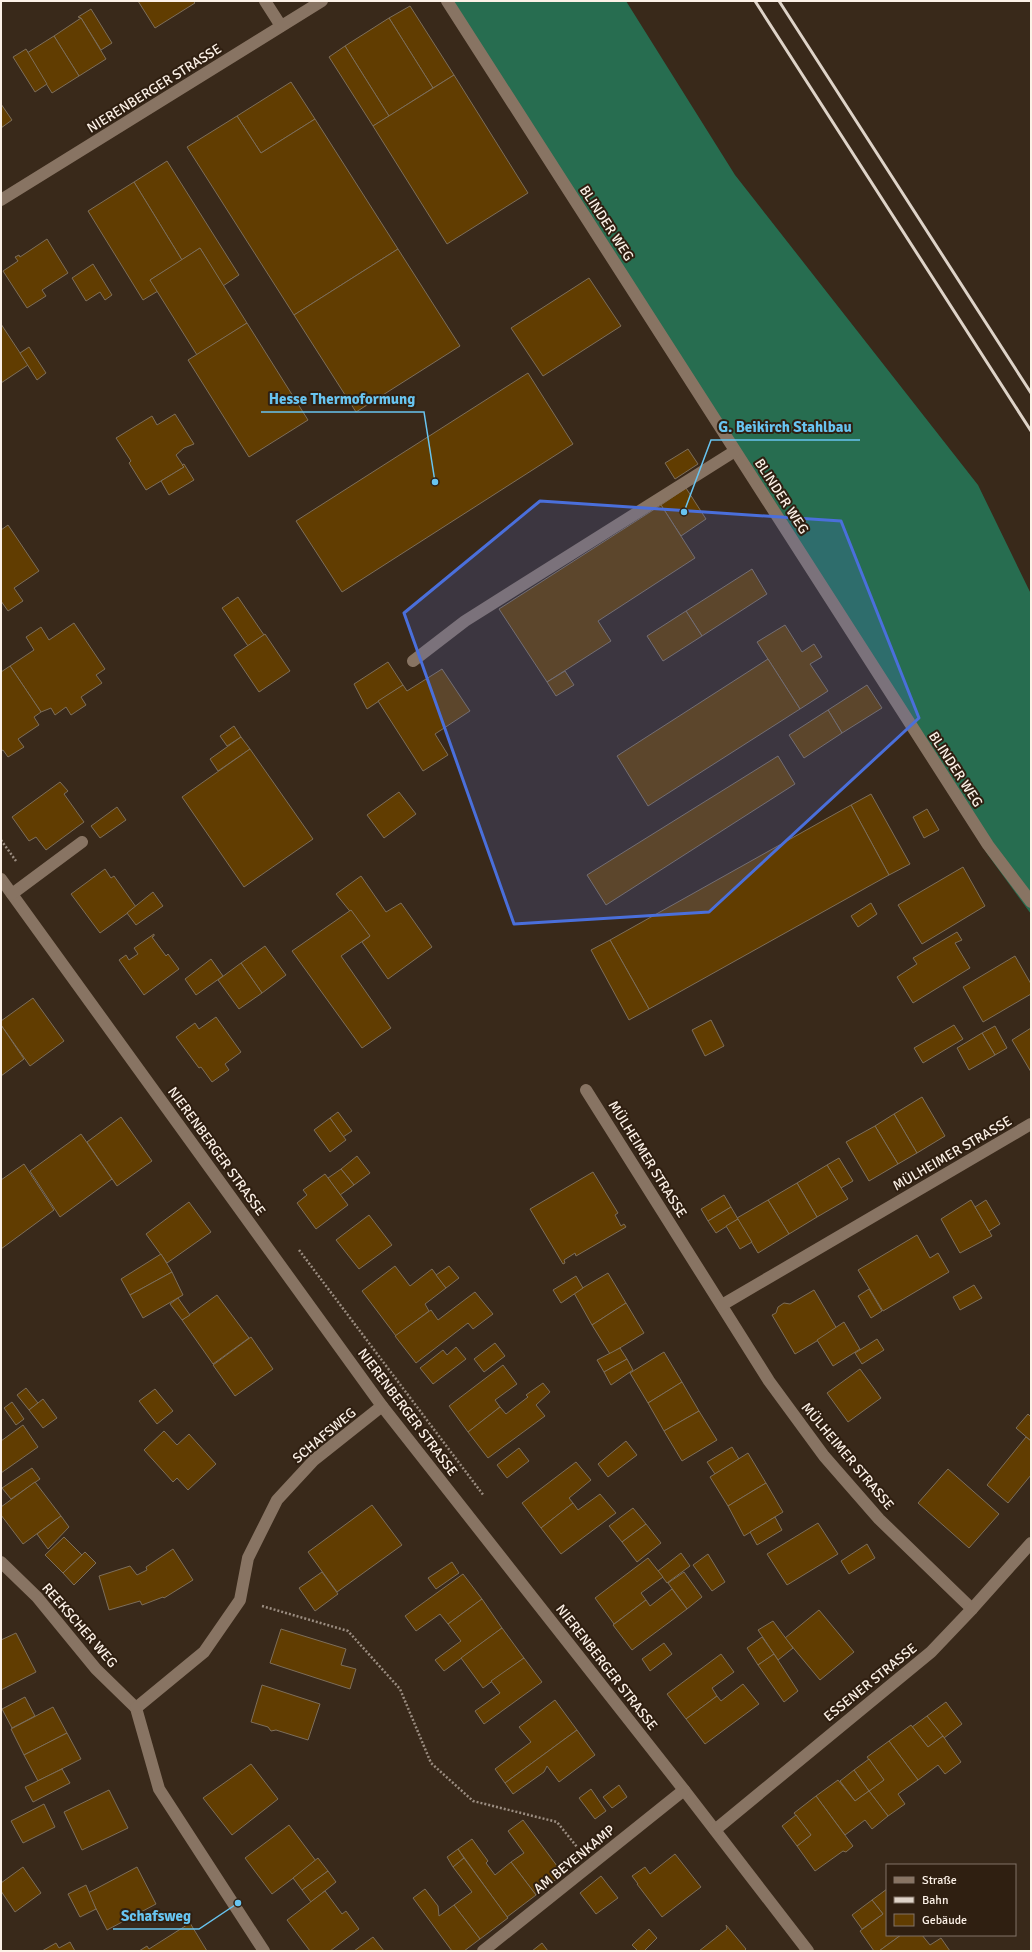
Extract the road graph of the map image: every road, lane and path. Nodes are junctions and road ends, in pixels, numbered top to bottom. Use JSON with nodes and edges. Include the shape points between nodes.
{"nodes":[{"id":1,"x":265,"y":1,"type":"edge"},
{"id":2,"x":322,"y":1,"type":"edge"},
{"id":3,"x":447,"y":1,"type":"edge"},
{"id":4,"x":281,"y":26,"type":"junction"},
{"id":5,"x":1,"y":200,"type":"edge"},
{"id":6,"x":735,"y":451,"type":"junction"},
{"id":7,"x":413,"y":661,"type":"dead end"},
{"id":8,"x":1,"y":840,"type":"edge"},
{"id":9,"x":82,"y":842,"type":"dead end"},
{"id":10,"x":1,"y":879,"type":"edge"},
{"id":11,"x":31,"y":880,"type":"junction"},
{"id":12,"x":12,"y":894,"type":"junction"},
{"id":13,"x":1031,"y":902,"type":"edge"},
{"id":14,"x":586,"y":1090,"type":"dead end"},
{"id":15,"x":1031,"y":1124,"type":"edge"},
{"id":16,"x":295,"y":1245,"type":"dead end"},
{"id":17,"x":722,"y":1305,"type":"junction"},
{"id":18,"x":382,"y":1406,"type":"junction"},
{"id":19,"x":487,"y":1500,"type":"dead end"},
{"id":20,"x":1031,"y":1543,"type":"edge"},
{"id":21,"x":1,"y":1562,"type":"edge"},
{"id":22,"x":240,"y":1600,"type":"junction"},
{"id":23,"x":972,"y":1610,"type":"junction"},
{"id":24,"x":136,"y":1708,"type":"junction"},
{"id":25,"x":684,"y":1790,"type":"junction"},
{"id":26,"x":715,"y":1830,"type":"junction"},
{"id":27,"x":591,"y":1865,"type":"junction"},
{"id":28,"x":264,"y":1951,"type":"edge"},
{"id":29,"x":483,"y":1951,"type":"edge"},
{"id":30,"x":808,"y":1951,"type":"edge"}],
"edges":[{"from":1,"to":4,"type":"street"},
{"from":2,"to":4,"type":"street","name":"NIERENBERGER STRASSE"},
{"from":3,"to":6,"type":"street","name":"BLINDER WEG"},
{"from":4,"to":5,"type":"street","name":"NIERENBERGER STRASSE"},
{"from":6,"to":7,"type":"street","via":[[464,621]]},
{"from":6,"to":13,"type":"street","name":"BLINDER WEG","via":[[988,845]]},
{"from":8,"to":11,"type":"path"},
{"from":9,"to":11,"type":"street"},
{"from":10,"to":12,"type":"street","name":"NIERENBERGER STRASSE"},
{"from":11,"to":12,"type":"street"},
{"from":12,"to":18,"type":"street","name":"NIERENBERGER STRASSE"},
{"from":14,"to":17,"type":"street","name":"MÜLHEIMER STRASSE"},
{"from":15,"to":17,"type":"street","name":"MÜLHEIMER STRASSE"},
{"from":16,"to":19,"type":"path"},
{"from":17,"to":23,"type":"street","name":"MÜLHEIMER STRASSE","via":[[769,1381],[824,1456],[879,1518]]},
{"from":18,"to":22,"type":"street","name":"SCHAFSWEG","via":[[314,1460],[277,1500],[248,1558]]},
{"from":18,"to":25,"type":"street","name":"NIERENBERGER STRASSE"},
{"from":20,"to":23,"type":"street","name":"ESSENER STRASSE"},
{"from":21,"to":24,"type":"street","name":"REEKSCHER WEG","via":[[38,1597],[96,1670]]},
{"from":22,"to":24,"type":"street","name":"SCHAFSWEG","via":[[204,1652]]},
{"from":22,"to":27,"type":"path","via":[[348,1631],[400,1689],[431,1763],[473,1801],[557,1822]]},
{"from":23,"to":26,"type":"street","name":"ESSENER STRASSE","via":[[931,1652]]},
{"from":24,"to":28,"type":"street","via":[[160,1789]]},
{"from":25,"to":26,"type":"street","name":"NIERENBERGER STRASSE"},
{"from":25,"to":27,"type":"street","name":"AM BEYENKAMP"},
{"from":26,"to":30,"type":"street","name":"NIERENBERGER STRASSE"},
{"from":27,"to":29,"type":"street","name":"AM BEYENKAMP"}]}
